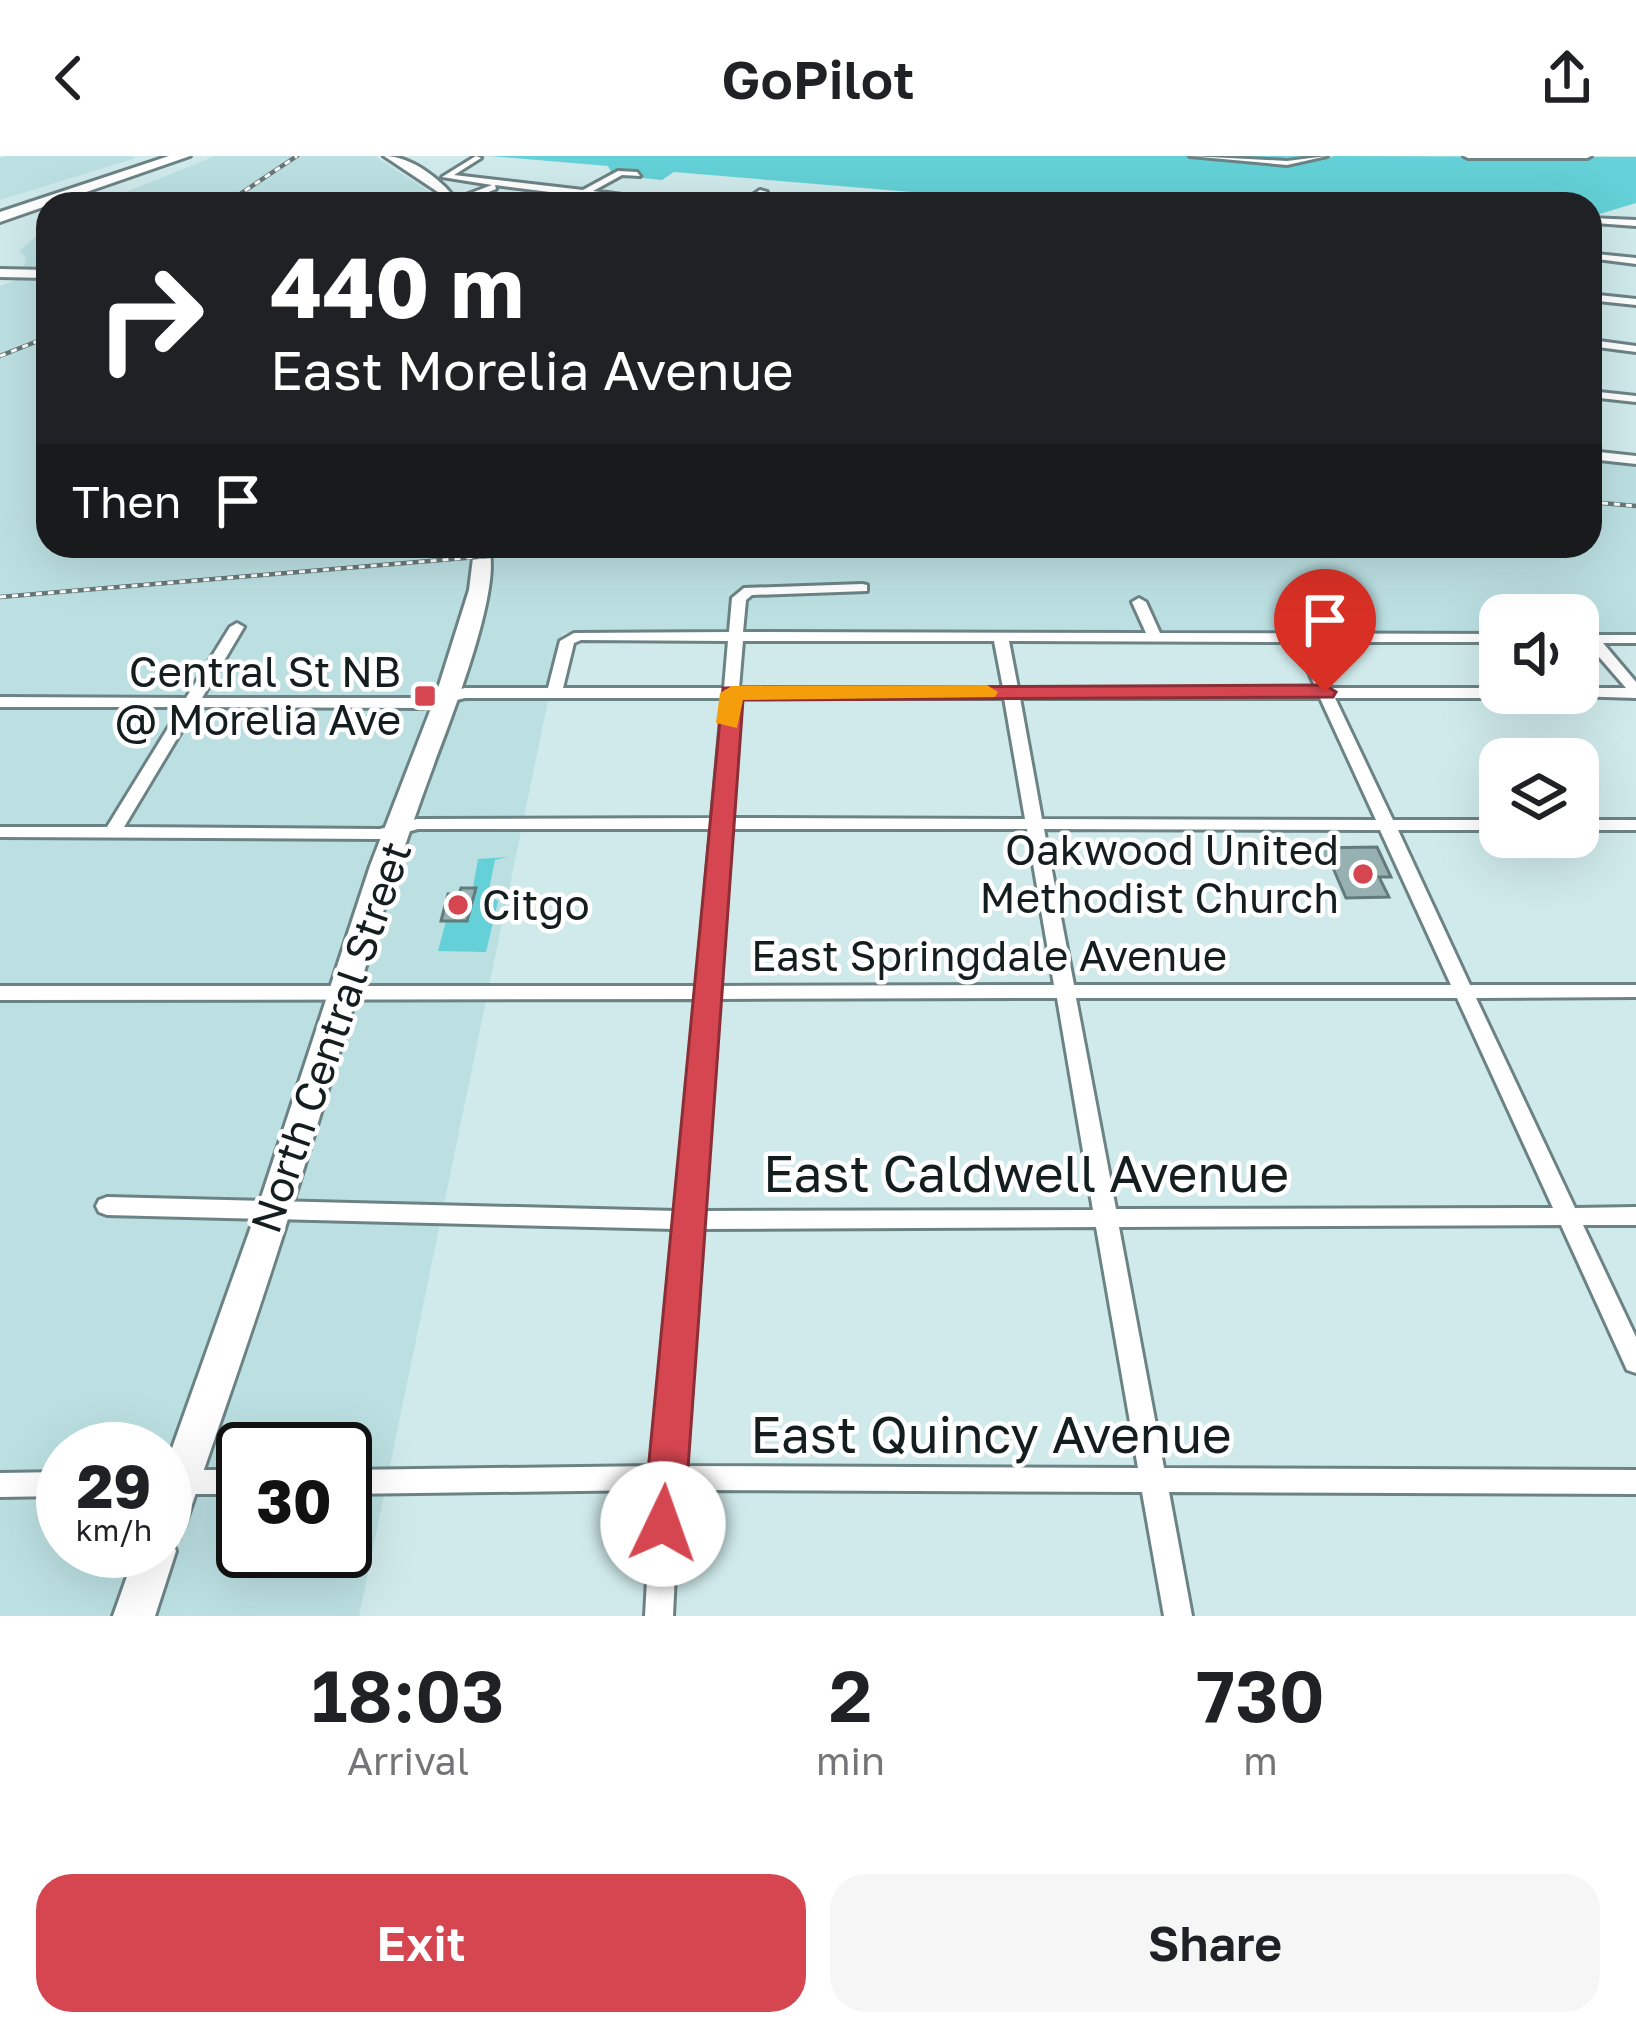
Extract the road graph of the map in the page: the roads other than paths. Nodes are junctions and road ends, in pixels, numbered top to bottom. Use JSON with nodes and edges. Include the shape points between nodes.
{"nodes":[{"id":1,"x":163,"y":156,"type":"edge"},
{"id":2,"x":183,"y":156,"type":"edge"},
{"id":3,"x":390,"y":156,"type":"edge"},
{"id":4,"x":464,"y":156,"type":"edge"},
{"id":5,"x":1194,"y":156,"type":"edge"},
{"id":6,"x":1324,"y":156,"type":"edge"},
{"id":7,"x":1468,"y":156,"type":"edge"},
{"id":8,"x":1587,"y":156,"type":"edge"},
{"id":9,"x":477,"y":158,"type":"edge"},
{"id":10,"x":637,"y":174,"type":"dead end"},
{"id":11,"x":496,"y":185,"type":"junction"},
{"id":12,"x":63,"y":192,"type":"edge"},
{"id":13,"x":65,"y":192,"type":"edge"},
{"id":14,"x":439,"y":192,"type":"edge"},
{"id":15,"x":478,"y":192,"type":"edge"},
{"id":16,"x":563,"y":192,"type":"edge"},
{"id":17,"x":586,"y":192,"type":"edge"},
{"id":18,"x":36,"y":202,"type":"edge"},
{"id":19,"x":0,"y":215,"type":"edge"},
{"id":20,"x":1602,"y":221,"type":"edge"},
{"id":21,"x":1636,"y":224,"type":"edge"},
{"id":22,"x":1602,"y":257,"type":"edge"},
{"id":23,"x":1636,"y":261,"type":"edge"},
{"id":24,"x":0,"y":273,"type":"edge"},
{"id":25,"x":36,"y":274,"type":"edge"},
{"id":26,"x":1602,"y":298,"type":"edge"},
{"id":27,"x":1636,"y":302,"type":"edge"},
{"id":28,"x":1602,"y":344,"type":"edge"},
{"id":29,"x":1636,"y":349,"type":"edge"},
{"id":30,"x":1602,"y":395,"type":"edge"},
{"id":31,"x":1636,"y":399,"type":"edge"},
{"id":32,"x":1602,"y":456,"type":"edge"},
{"id":33,"x":1636,"y":460,"type":"edge"},
{"id":34,"x":483,"y":558,"type":"edge"},
{"id":35,"x":862,"y":588,"type":"dead end"},
{"id":36,"x":1139,"y":602,"type":"dead end"},
{"id":37,"x":237,"y":626,"type":"dead end"},
{"id":38,"x":734,"y":637,"type":"junction"},
{"id":39,"x":1001,"y":637,"type":"junction"},
{"id":40,"x":1155,"y":638,"type":"junction"},
{"id":41,"x":1300,"y":638,"type":"junction"},
{"id":42,"x":1479,"y":638,"type":"edge"},
{"id":43,"x":1599,"y":639,"type":"edge"},
{"id":44,"x":1636,"y":639,"type":"edge"},
{"id":45,"x":1599,"y":654,"type":"edge"},
{"id":46,"x":1013,"y":692,"type":"junction"},
{"id":47,"x":1325,"y":692,"type":"junction"},
{"id":48,"x":1479,"y":692,"type":"edge"},
{"id":49,"x":1599,"y":692,"type":"edge"},
{"id":50,"x":1636,"y":692,"type":"edge"},
{"id":51,"x":732,"y":693,"type":"junction"},
{"id":52,"x":554,"y":694,"type":"junction"},
{"id":53,"x":446,"y":698,"type":"junction"},
{"id":54,"x":196,"y":700,"type":"junction"},
{"id":55,"x":0,"y":702,"type":"edge"},
{"id":56,"x":718,"y":823,"type":"junction"},
{"id":57,"x":1385,"y":824,"type":"junction"},
{"id":58,"x":1036,"y":825,"type":"junction"},
{"id":59,"x":1479,"y":825,"type":"edge"},
{"id":60,"x":1599,"y":825,"type":"edge"},
{"id":61,"x":1636,"y":825,"type":"edge"},
{"id":62,"x":400,"y":829,"type":"junction"},
{"id":63,"x":114,"y":830,"type":"junction"},
{"id":64,"x":0,"y":832,"type":"edge"},
{"id":65,"x":1465,"y":991,"type":"junction"},
{"id":66,"x":1636,"y":991,"type":"edge"},
{"id":67,"x":707,"y":992,"type":"junction"},
{"id":68,"x":1068,"y":992,"type":"junction"},
{"id":69,"x":0,"y":994,"type":"edge"},
{"id":70,"x":343,"y":994,"type":"junction"},
{"id":71,"x":107,"y":1206,"type":"dead end"},
{"id":72,"x":274,"y":1210,"type":"junction"},
{"id":73,"x":1565,"y":1216,"type":"junction"},
{"id":74,"x":1636,"y":1216,"type":"edge"},
{"id":75,"x":1110,"y":1218,"type":"junction"},
{"id":76,"x":687,"y":1220,"type":"junction"},
{"id":77,"x":1636,"y":1363,"type":"edge"},
{"id":78,"x":192,"y":1429,"type":"edge"},
{"id":79,"x":665,"y":1478,"type":"junction"},
{"id":80,"x":372,"y":1482,"type":"edge"},
{"id":81,"x":1157,"y":1482,"type":"junction"},
{"id":82,"x":1636,"y":1482,"type":"edge"},
{"id":83,"x":36,"y":1484,"type":"edge"},
{"id":84,"x":0,"y":1485,"type":"edge"},
{"id":85,"x":147,"y":1578,"type":"edge"},
{"id":86,"x":134,"y":1616,"type":"edge"},
{"id":87,"x":659,"y":1616,"type":"edge"},
{"id":88,"x":1178,"y":1616,"type":"edge"}],
"edges":[{"from":1,"to":12,"type":"highway"},
{"from":2,"to":13,"type":"highway"},
{"from":3,"to":14,"type":"main road"},
{"from":4,"to":9,"type":"street"},
{"from":5,"to":6,"type":"street","via":[[1287,164]]},
{"from":7,"to":8,"type":"street"},
{"from":9,"to":11,"type":"street","via":[[446,177]]},
{"from":10,"to":17,"type":"street"},
{"from":11,"to":15,"type":"street"},
{"from":11,"to":16,"type":"street"},
{"from":18,"to":19,"type":"highway"},
{"from":20,"to":21,"type":"street"},
{"from":22,"to":23,"type":"street"},
{"from":24,"to":25,"type":"street"},
{"from":26,"to":27,"type":"street"},
{"from":28,"to":29,"type":"street"},
{"from":30,"to":31,"type":"street"},
{"from":32,"to":33,"type":"street"},
{"from":34,"to":53,"type":"main road","name":"North Central Street"},
{"from":35,"to":38,"type":"street","via":[[749,591],[739,598]]},
{"from":36,"to":40,"type":"street"},
{"from":37,"to":54,"type":"street"},
{"from":38,"to":39,"type":"street"},
{"from":38,"to":51,"type":"street"},
{"from":38,"to":52,"type":"street","via":[[574,637]]},
{"from":39,"to":40,"type":"street"},
{"from":39,"to":46,"type":"street"},
{"from":40,"to":41,"type":"street"},
{"from":41,"to":42,"type":"street"},
{"from":41,"to":47,"type":"street"},
{"from":43,"to":44,"type":"street"},
{"from":45,"to":50,"type":"street"},
{"from":46,"to":47,"type":"street"},
{"from":46,"to":51,"type":"street"},
{"from":46,"to":58,"type":"street"},
{"from":47,"to":48,"type":"street"},
{"from":47,"to":57,"type":"street"},
{"from":49,"to":50,"type":"street"},
{"from":51,"to":52,"type":"street"},
{"from":51,"to":56,"type":"street"},
{"from":52,"to":53,"type":"street"},
{"from":53,"to":54,"type":"street"},
{"from":53,"to":62,"type":"main road","name":"North Central Street"},
{"from":54,"to":55,"type":"street"},
{"from":54,"to":63,"type":"street"},
{"from":56,"to":58,"type":"street"},
{"from":56,"to":62,"type":"street"},
{"from":56,"to":67,"type":"street"},
{"from":57,"to":58,"type":"street"},
{"from":57,"to":59,"type":"street"},
{"from":57,"to":65,"type":"street"},
{"from":58,"to":68,"type":"street"},
{"from":60,"to":61,"type":"street"},
{"from":62,"to":63,"type":"street"},
{"from":62,"to":70,"type":"main road","name":"North Central Street"},
{"from":63,"to":64,"type":"street"},
{"from":65,"to":66,"type":"street","name":"East Springdale Avenue"},
{"from":65,"to":68,"type":"street","name":"East Springdale Avenue"},
{"from":65,"to":73,"type":"street"},
{"from":67,"to":68,"type":"street","name":"East Springdale Avenue"},
{"from":67,"to":70,"type":"street","name":"East Springdale Avenue"},
{"from":67,"to":76,"type":"street"},
{"from":68,"to":75,"type":"street"},
{"from":69,"to":70,"type":"street","name":"East Springdale Avenue"},
{"from":70,"to":72,"type":"main road","name":"North Central Street"},
{"from":71,"to":72,"type":"street","name":"East Caldwell Avenue"},
{"from":72,"to":76,"type":"street","name":"East Caldwell Avenue"},
{"from":72,"to":78,"type":"main road","name":"North Central Street"},
{"from":73,"to":74,"type":"street","name":"East Caldwell Avenue"},
{"from":73,"to":75,"type":"street","name":"East Caldwell Avenue"},
{"from":73,"to":77,"type":"street"},
{"from":75,"to":76,"type":"street","name":"East Caldwell Avenue"},
{"from":75,"to":81,"type":"street"},
{"from":76,"to":79,"type":"street"},
{"from":79,"to":80,"type":"street","name":"East Quincy Avenue"},
{"from":79,"to":81,"type":"street","name":"East Quincy Avenue"},
{"from":79,"to":87,"type":"street"},
{"from":81,"to":82,"type":"street","name":"East Quincy Avenue"},
{"from":81,"to":88,"type":"street"},
{"from":83,"to":84,"type":"street"},
{"from":85,"to":86,"type":"main road"}]}
